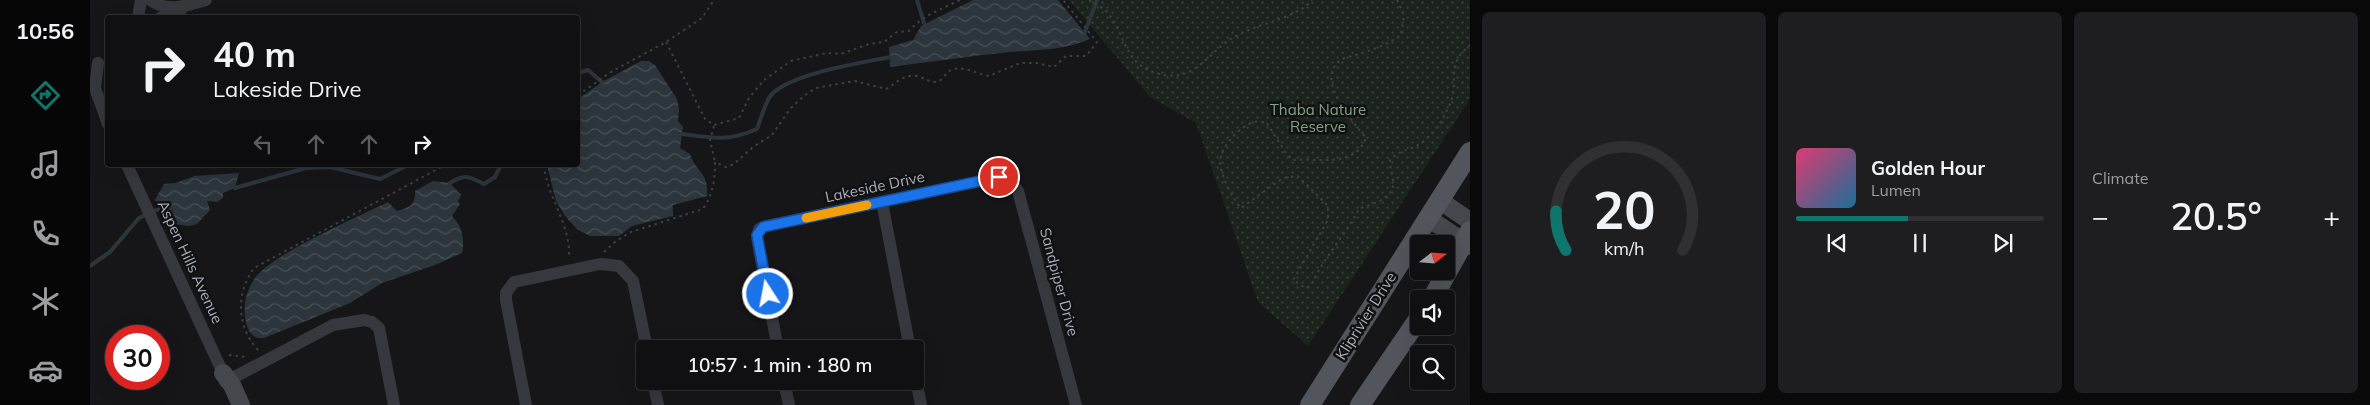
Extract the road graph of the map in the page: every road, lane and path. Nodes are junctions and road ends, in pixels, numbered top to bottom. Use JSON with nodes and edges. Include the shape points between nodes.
{"nodes":[{"id":1,"x":141,"y":0,"type":"edge"},
{"id":2,"x":150,"y":0,"type":"edge"},
{"id":3,"x":206,"y":0,"type":"edge"},
{"id":4,"x":714,"y":0,"type":"edge"},
{"id":5,"x":960,"y":0,"type":"edge"},
{"id":6,"x":1063,"y":0,"type":"edge"},
{"id":7,"x":1090,"y":0,"type":"edge"},
{"id":8,"x":1312,"y":0,"type":"edge"},
{"id":9,"x":1397,"y":0,"type":"edge"},
{"id":10,"x":187,"y":6,"type":"junction"},
{"id":11,"x":138,"y":15,"type":"edge"},
{"id":12,"x":167,"y":15,"type":"edge"},
{"id":13,"x":666,"y":42,"type":"junction"},
{"id":14,"x":1470,"y":45,"type":"edge"},
{"id":15,"x":99,"y":62,"type":"edge"},
{"id":16,"x":90,"y":91,"type":"edge"},
{"id":17,"x":580,"y":94,"type":"edge"},
{"id":18,"x":105,"y":117,"type":"edge"},
{"id":19,"x":105,"y":118,"type":"edge"},
{"id":20,"x":714,"y":125,"type":"junction"},
{"id":21,"x":1470,"y":152,"type":"edge"},
{"id":22,"x":715,"y":162,"type":"junction"},
{"id":23,"x":128,"y":167,"type":"edge"},
{"id":24,"x":441,"y":167,"type":"edge"},
{"id":25,"x":544,"y":167,"type":"edge"},
{"id":26,"x":999,"y":177,"type":"joint"},
{"id":27,"x":1439,"y":200,"type":"junction"},
{"id":28,"x":882,"y":202,"type":"junction"},
{"id":29,"x":1428,"y":218,"type":"junction"},
{"id":30,"x":1470,"y":222,"type":"edge"},
{"id":31,"x":1468,"y":240,"type":"edge"},
{"id":32,"x":1470,"y":262,"type":"edge"},
{"id":33,"x":596,"y":264,"type":"junction"},
{"id":34,"x":567,"y":270,"type":"junction"},
{"id":35,"x":1437,"y":290,"type":"edge"},
{"id":36,"x":1440,"y":290,"type":"edge"},
{"id":37,"x":1410,"y":331,"type":"edge"},
{"id":38,"x":645,"y":340,"type":"edge"},
{"id":39,"x":776,"y":340,"type":"edge"},
{"id":40,"x":908,"y":340,"type":"edge"},
{"id":41,"x":214,"y":353,"type":"junction"},
{"id":42,"x":266,"y":359,"type":"junction"},
{"id":43,"x":225,"y":378,"type":"junction"},
{"id":44,"x":655,"y":390,"type":"edge"},
{"id":45,"x":786,"y":390,"type":"edge"},
{"id":46,"x":918,"y":390,"type":"edge"},
{"id":47,"x":233,"y":405,"type":"edge"},
{"id":48,"x":241,"y":405,"type":"edge"},
{"id":49,"x":394,"y":405,"type":"edge"},
{"id":50,"x":526,"y":405,"type":"edge"},
{"id":51,"x":658,"y":405,"type":"edge"},
{"id":52,"x":789,"y":405,"type":"edge"},
{"id":53,"x":921,"y":405,"type":"edge"},
{"id":54,"x":1076,"y":405,"type":"edge"},
{"id":55,"x":1310,"y":405,"type":"edge"},
{"id":56,"x":1360,"y":405,"type":"edge"}],
"edges":[{"from":1,"to":11,"type":"street"},
{"from":2,"to":10,"type":"street","via":[[168,8]]},
{"from":3,"to":10,"type":"street"},
{"from":4,"to":13,"type":"path","via":[[702,18]]},
{"from":5,"to":20,"type":"path","via":[[884,42],[841,54],[827,53],[791,61],[764,80],[749,98],[739,118]]},
{"from":6,"to":22,"type":"path","via":[[1097,42],[1086,56],[1066,56],[1054,67],[1020,63],[988,76],[951,70],[935,82],[909,76],[886,89],[855,81],[816,88],[790,109],[772,135],[734,164],[726,167]]},
{"from":7,"to":8,"type":"path","via":[[1107,13],[1139,65],[1153,72],[1176,76],[1206,61],[1231,39],[1266,22],[1300,12]]},
{"from":9,"to":14,"type":"path","via":[[1404,15],[1401,35],[1381,47],[1341,60],[1332,70],[1330,79],[1341,106],[1366,138],[1363,147],[1347,157],[1327,161],[1293,160],[1266,122],[1254,122],[1238,132],[1220,162],[1234,202],[1241,208],[1282,178],[1298,176],[1328,206],[1328,220],[1293,280],[1305,288],[1311,286],[1359,209],[1384,200],[1390,194],[1394,182],[1390,160],[1396,154],[1423,143],[1432,134],[1453,97],[1452,82],[1460,53]]},
{"from":10,"to":12,"type":"street"},
{"from":13,"to":17,"type":"path","via":[[611,72]]},
{"from":13,"to":20,"type":"path","via":[[705,119]]},
{"from":15,"to":18,"type":"street","via":[[95,88]]},
{"from":16,"to":19,"type":"street"},
{"from":20,"to":22,"type":"path","via":[[710,140]]},
{"from":21,"to":27,"type":"main road","name":"Kliprivier Drive"},
{"from":22,"to":33,"type":"path","via":[[715,181],[703,209],[630,232],[604,252]]},
{"from":23,"to":41,"type":"street","name":"Aspen Hills Avenue"},
{"from":24,"to":42,"type":"path","via":[[254,268],[246,278],[241,294],[241,314],[253,345]]},
{"from":25,"to":34,"type":"path","via":[[551,197],[568,239]]},
{"from":26,"to":28,"type":"street","name":"Lakeside Drive"},
{"from":26,"to":54,"type":"street","name":"Sandpiper Drive","via":[[1012,183],[1018,191]]},
{"from":27,"to":29,"type":"main road","name":"Kliprivier Drive"},
{"from":27,"to":30,"type":"main road"},
{"from":28,"to":39,"type":"street","name":"Lakeside Drive","via":[[759,229],[757,238]]},
{"from":28,"to":40,"type":"street"},
{"from":29,"to":31,"type":"main road"},
{"from":29,"to":55,"type":"main road","name":"Kliprivier Drive"},
{"from":31,"to":35,"type":"main road"},
{"from":32,"to":36,"type":"main road","via":[[1455,272]]},
{"from":33,"to":34,"type":"street"},
{"from":33,"to":38,"type":"street","via":[[619,266],[631,278]]},
{"from":34,"to":50,"type":"street","via":[[518,280],[508,287],[506,293]]},
{"from":37,"to":56,"type":"main road"},
{"from":41,"to":42,"type":"path"},
{"from":41,"to":43,"type":"street","name":"Aspen Hills Avenue"},
{"from":42,"to":43,"type":"street"},
{"from":42,"to":49,"type":"street","via":[[333,325],[359,320],[372,322],[381,334]]},
{"from":43,"to":47,"type":"main road"},
{"from":43,"to":48,"type":"main road"},
{"from":44,"to":51,"type":"street"},
{"from":45,"to":52,"type":"street"},
{"from":46,"to":53,"type":"street"}]}
